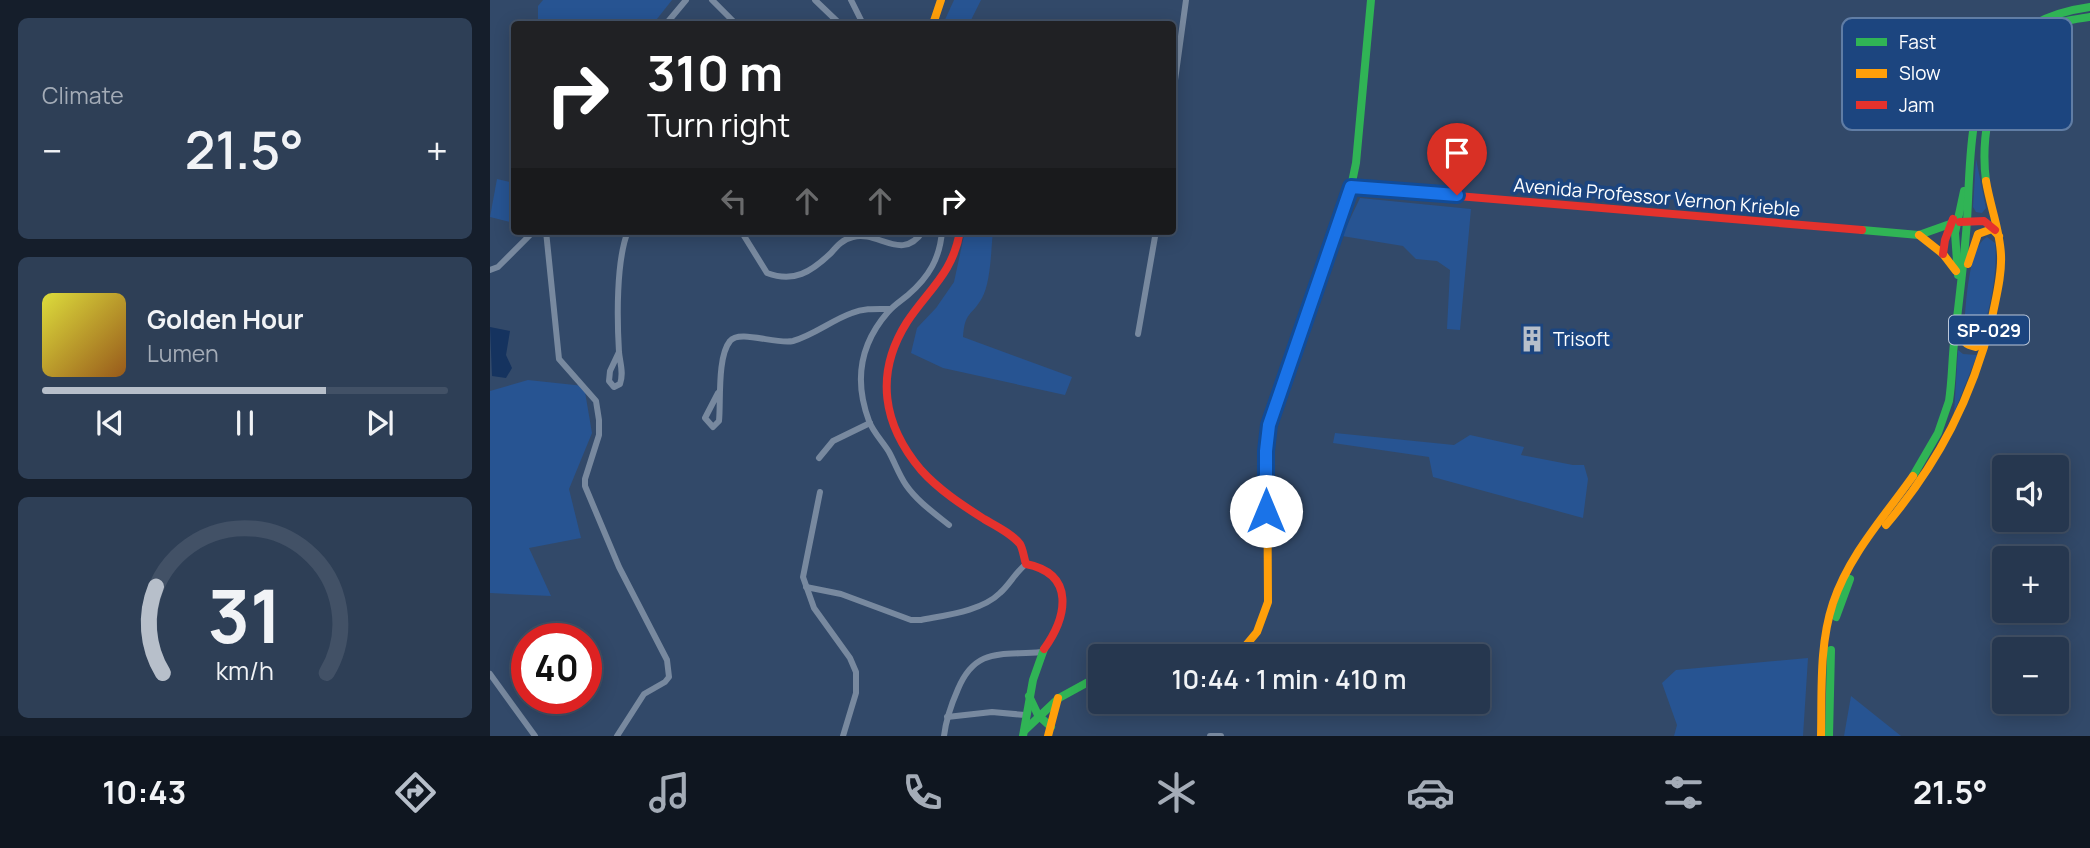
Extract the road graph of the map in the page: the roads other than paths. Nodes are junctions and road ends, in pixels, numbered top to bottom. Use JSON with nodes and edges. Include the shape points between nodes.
{"nodes":[{"id":1,"x":686,"y":0,"type":"edge"},
{"id":2,"x":712,"y":0,"type":"edge"},
{"id":3,"x":815,"y":0,"type":"edge"},
{"id":4,"x":851,"y":0,"type":"edge"},
{"id":5,"x":941,"y":0,"type":"edge"},
{"id":6,"x":1185,"y":0,"type":"edge"},
{"id":7,"x":1371,"y":0,"type":"edge"},
{"id":8,"x":2090,"y":7,"type":"edge"},
{"id":9,"x":2090,"y":17,"type":"edge"},
{"id":10,"x":2044,"y":18,"type":"edge"},
{"id":11,"x":2072,"y":20,"type":"edge"},
{"id":12,"x":668,"y":21,"type":"edge"},
{"id":13,"x":733,"y":21,"type":"edge"},
{"id":14,"x":838,"y":21,"type":"edge"},
{"id":15,"x":862,"y":21,"type":"edge"},
{"id":16,"x":934,"y":21,"type":"edge"},
{"id":17,"x":1176,"y":71,"type":"edge"},
{"id":18,"x":1976,"y":130,"type":"edge"},
{"id":19,"x":1987,"y":130,"type":"edge"},
{"id":20,"x":1969,"y":176,"type":"junction"},
{"id":21,"x":1351,"y":187,"type":"junction"},
{"id":22,"x":1966,"y":221,"type":"junction"},
{"id":23,"x":1953,"y":223,"type":"junction"},
{"id":24,"x":1995,"y":230,"type":"junction"},
{"id":25,"x":530,"y":235,"type":"edge"},
{"id":26,"x":547,"y":235,"type":"edge"},
{"id":27,"x":627,"y":235,"type":"edge"},
{"id":28,"x":743,"y":235,"type":"edge"},
{"id":29,"x":919,"y":235,"type":"edge"},
{"id":30,"x":941,"y":235,"type":"edge"},
{"id":31,"x":959,"y":235,"type":"edge"},
{"id":32,"x":1155,"y":235,"type":"edge"},
{"id":33,"x":1919,"y":235,"type":"junction"},
{"id":34,"x":2000,"y":239,"type":"junction"},
{"id":35,"x":1943,"y":254,"type":"junction"},
{"id":36,"x":490,"y":270,"type":"edge"},
{"id":37,"x":1957,"y":272,"type":"junction"},
{"id":38,"x":1960,"y":292,"type":"junction"},
{"id":39,"x":890,"y":309,"type":"junction"},
{"id":40,"x":1958,"y":320,"type":"junction"},
{"id":41,"x":1138,"y":334,"type":"dead end"},
{"id":42,"x":1987,"y":340,"type":"junction"},
{"id":43,"x":619,"y":352,"type":"junction"},
{"id":44,"x":718,"y":393,"type":"junction"},
{"id":45,"x":870,"y":423,"type":"junction"},
{"id":46,"x":819,"y":458,"type":"dead end"},
{"id":47,"x":820,"y":492,"type":"dead end"},
{"id":48,"x":949,"y":525,"type":"dead end"},
{"id":49,"x":1026,"y":564,"type":"junction"},
{"id":50,"x":806,"y":587,"type":"junction"},
{"id":51,"x":1250,"y":644,"type":"edge"},
{"id":52,"x":1041,"y":652,"type":"junction"},
{"id":53,"x":490,"y":674,"type":"edge"},
{"id":54,"x":1088,"y":680,"type":"edge"},
{"id":55,"x":1029,"y":696,"type":"junction"},
{"id":56,"x":1058,"y":698,"type":"junction"},
{"id":57,"x":1026,"y":715,"type":"junction"},
{"id":58,"x":1038,"y":715,"type":"junction"},
{"id":59,"x":947,"y":717,"type":"junction"},
{"id":60,"x":1051,"y":727,"type":"junction"},
{"id":61,"x":1023,"y":734,"type":"edge"},
{"id":62,"x":535,"y":736,"type":"edge"},
{"id":63,"x":617,"y":736,"type":"edge"},
{"id":64,"x":843,"y":736,"type":"edge"},
{"id":65,"x":944,"y":736,"type":"edge"},
{"id":66,"x":1048,"y":736,"type":"edge"},
{"id":67,"x":1056,"y":736,"type":"edge"},
{"id":68,"x":1210,"y":736,"type":"edge"},
{"id":69,"x":1221,"y":736,"type":"edge"},
{"id":70,"x":1821,"y":736,"type":"edge"},
{"id":71,"x":1829,"y":736,"type":"edge"}],
"edges":[{"from":1,"to":12,"type":"street"},
{"from":2,"to":13,"type":"street"},
{"from":3,"to":14,"type":"street"},
{"from":4,"to":15,"type":"street"},
{"from":5,"to":16,"type":"main road"},
{"from":6,"to":17,"type":"street"},
{"from":7,"to":21,"type":"main road"},
{"from":8,"to":10,"type":"main road","number":"SP-029"},
{"from":9,"to":11,"type":"main road","number":"SP-029"},
{"from":18,"to":20,"type":"main road","number":"SP-029"},
{"from":19,"to":34,"type":"main road","number":"SP-029","via":[[1984,169]]},
{"from":20,"to":22,"type":"main road","number":"SP-029"},
{"from":20,"to":23,"type":"main road","number":"SP-029"},
{"from":21,"to":33,"type":"main road","name":"Avenida Professor Vernon Krieble"},
{"from":21,"to":51,"type":"main road","via":[[1269,425],[1268,603]]},
{"from":22,"to":23,"type":"main road","name":"Avenida Professor Vernon Krieble"},
{"from":22,"to":24,"type":"main road","via":[[1986,221]]},
{"from":22,"to":38,"type":"main road","number":"SP-029"},
{"from":23,"to":33,"type":"main road","name":"Avenida Professor Vernon Krieble"},
{"from":23,"to":35,"type":"main road","number":"SP-029"},
{"from":23,"to":37,"type":"main road","number":"SP-029"},
{"from":24,"to":34,"type":"main road","number":"SP-029"},
{"from":24,"to":38,"type":"main road","number":"SP-029","via":[[1982,231],[1976,237]]},
{"from":25,"to":36,"type":"street"},
{"from":26,"to":63,"type":"street","via":[[559,359],[596,401],[599,420],[585,486],[669,670],[665,682],[644,694]]},
{"from":27,"to":43,"type":"street","via":[[620,270]]},
{"from":28,"to":29,"type":"street","via":[[767,273],[793,278],[850,237],[904,245]]},
{"from":30,"to":39,"type":"street","via":[[931,270]]},
{"from":31,"to":49,"type":"main road","via":[[953,263],[907,322],[894,349],[884,376],[885,398],[892,423],[918,467],[942,490],[1021,545]]},
{"from":32,"to":41,"type":"street"},
{"from":33,"to":35,"type":"main road"},
{"from":34,"to":42,"type":"main road","number":"SP-029","via":[[2001,271]]},
{"from":35,"to":37,"type":"main road"},
{"from":37,"to":38,"type":"main road","number":"SP-029"},
{"from":38,"to":40,"type":"main road","number":"SP-029"},
{"from":39,"to":44,"type":"street","via":[[852,313],[792,341],[734,337]]},
{"from":39,"to":45,"type":"street","via":[[861,362],[861,389]]},
{"from":40,"to":42,"type":"main road","number":"SP-029","via":[[1966,344],[1976,347]]},
{"from":40,"to":70,"type":"main road","number":"SP-029","via":[[1950,395],[1933,445],[1857,554],[1833,600],[1822,669]]},
{"from":42,"to":71,"type":"main road","number":"SP-029","via":[[1936,458],[1848,583],[1832,638]]},
{"from":43,"to":43,"type":"street","via":[[609,376],[614,387],[622,381]]},
{"from":44,"to":44,"type":"street","via":[[705,418],[713,427],[719,421]]},
{"from":45,"to":46,"type":"street","via":[[833,441]]},
{"from":45,"to":48,"type":"street","via":[[906,485]]},
{"from":47,"to":50,"type":"street","via":[[803,573]]},
{"from":49,"to":50,"type":"street","via":[[999,596],[986,604],[921,620]]},
{"from":49,"to":52,"type":"main road","via":[[1046,570],[1063,592],[1056,630]]},
{"from":50,"to":64,"type":"street","via":[[814,608],[856,672],[856,693]]},
{"from":52,"to":55,"type":"main road"},
{"from":52,"to":59,"type":"street","via":[[998,654],[972,665]]},
{"from":53,"to":62,"type":"street"},
{"from":54,"to":56,"type":"main road"},
{"from":55,"to":57,"type":"main road"},
{"from":55,"to":58,"type":"main road"},
{"from":56,"to":58,"type":"main road"},
{"from":56,"to":60,"type":"main road"},
{"from":57,"to":59,"type":"street","via":[[992,712]]},
{"from":57,"to":61,"type":"main road"},
{"from":58,"to":60,"type":"main road"},
{"from":58,"to":61,"type":"main road"},
{"from":59,"to":65,"type":"street"},
{"from":60,"to":66,"type":"main road"},
{"from":60,"to":67,"type":"street"},
{"from":68,"to":69,"type":"street"}]}
